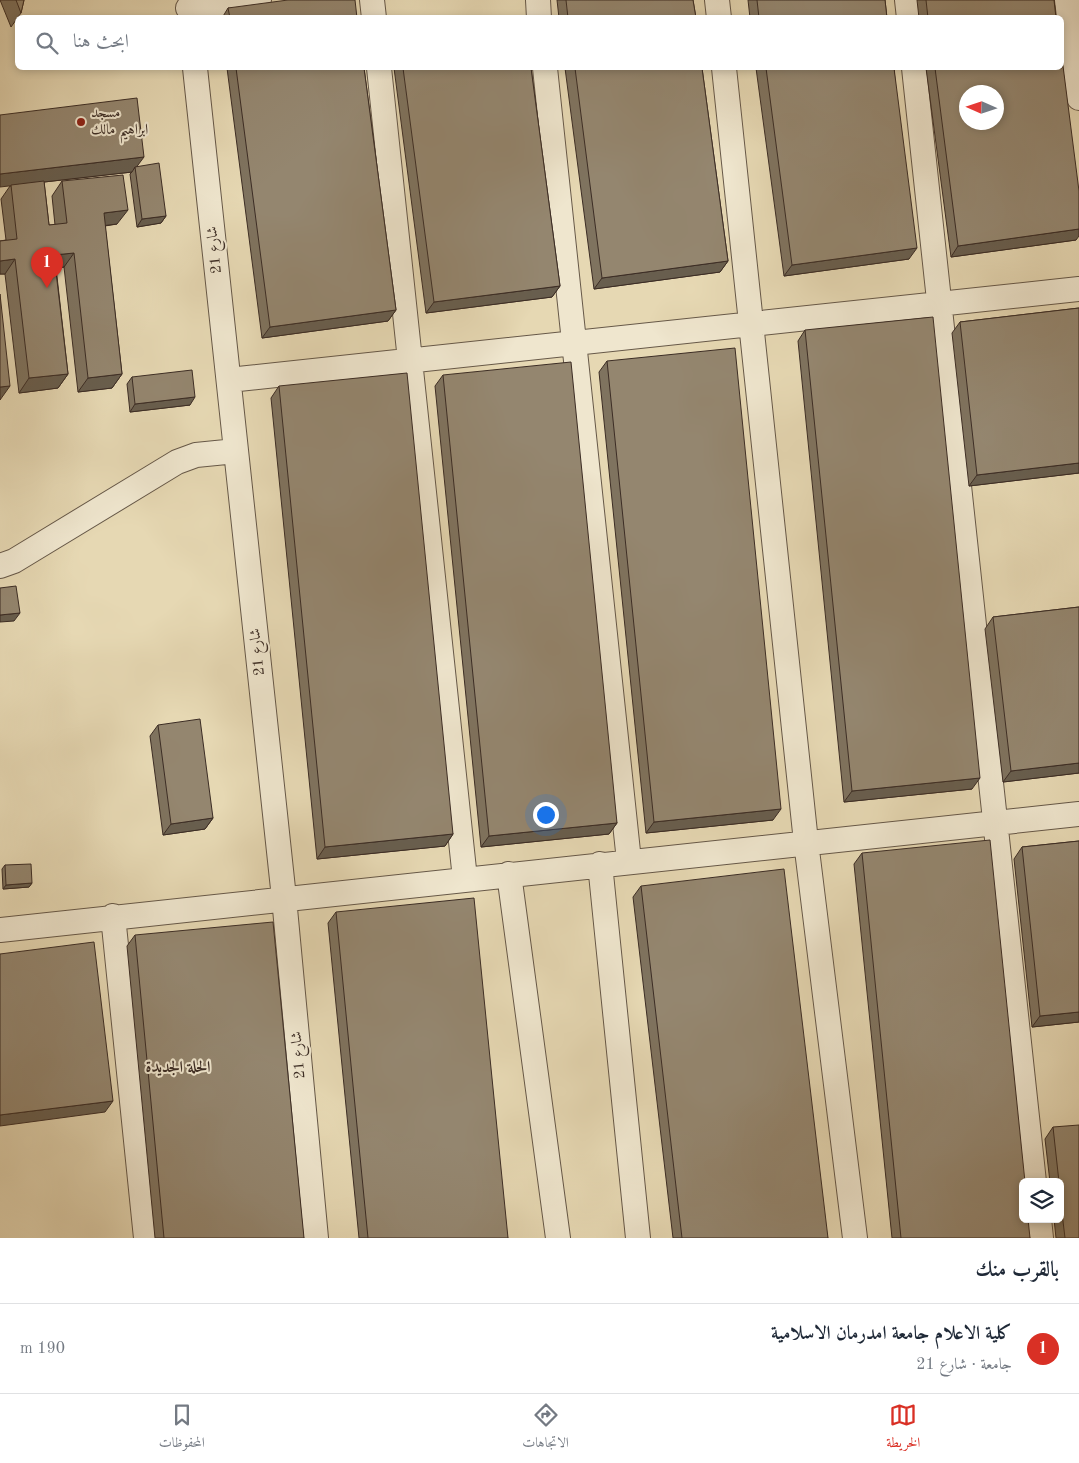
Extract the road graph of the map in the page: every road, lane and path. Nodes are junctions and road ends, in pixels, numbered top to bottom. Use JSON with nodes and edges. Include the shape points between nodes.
{"nodes":[{"id":1,"x":259,"y":0,"type":"edge"},
{"id":2,"x":372,"y":0,"type":"edge"},
{"id":3,"x":538,"y":0,"type":"edge"},
{"id":4,"x":717,"y":0,"type":"edge"},
{"id":5,"x":907,"y":0,"type":"edge"},
{"id":6,"x":1067,"y":0,"type":"edge"},
{"id":7,"x":188,"y":9,"type":"edge"},
{"id":8,"x":374,"y":15,"type":"edge"},
{"id":9,"x":540,"y":15,"type":"edge"},
{"id":10,"x":719,"y":15,"type":"edge"},
{"id":11,"x":909,"y":15,"type":"edge"},
{"id":12,"x":195,"y":70,"type":"edge"},
{"id":13,"x":380,"y":70,"type":"edge"},
{"id":14,"x":545,"y":70,"type":"edge"},
{"id":15,"x":724,"y":70,"type":"edge"},
{"id":16,"x":914,"y":70,"type":"edge"},
{"id":17,"x":1079,"y":98,"type":"edge"},
{"id":18,"x":1079,"y":289,"type":"edge"},
{"id":19,"x":939,"y":304,"type":"junction"},
{"id":20,"x":752,"y":324,"type":"junction"},
{"id":21,"x":574,"y":343,"type":"junction"},
{"id":22,"x":411,"y":360,"type":"junction"},
{"id":23,"x":229,"y":380,"type":"junction"},
{"id":24,"x":236,"y":451,"type":"junction"},
{"id":25,"x":0,"y":566,"type":"edge"},
{"id":26,"x":1079,"y":814,"type":"edge"},
{"id":27,"x":994,"y":823,"type":"junction"},
{"id":28,"x":806,"y":842,"type":"junction"},
{"id":29,"x":629,"y":861,"type":"junction"},
{"id":30,"x":600,"y":864,"type":"junction"},
{"id":31,"x":509,"y":874,"type":"junction"},
{"id":32,"x":465,"y":878,"type":"junction"},
{"id":33,"x":284,"y":898,"type":"junction"},
{"id":34,"x":113,"y":916,"type":"junction"},
{"id":35,"x":0,"y":930,"type":"edge"},
{"id":36,"x":1034,"y":1178,"type":"edge"},
{"id":37,"x":1039,"y":1223,"type":"edge"},
{"id":38,"x":146,"y":1238,"type":"edge"},
{"id":39,"x":316,"y":1238,"type":"edge"},
{"id":40,"x":558,"y":1238,"type":"edge"},
{"id":41,"x":638,"y":1238,"type":"edge"},
{"id":42,"x":855,"y":1238,"type":"edge"},
{"id":43,"x":1041,"y":1238,"type":"edge"}],
"edges":[{"from":1,"to":7,"type":"street"},
{"from":2,"to":8,"type":"street"},
{"from":3,"to":9,"type":"street"},
{"from":4,"to":10,"type":"street"},
{"from":5,"to":11,"type":"street"},
{"from":6,"to":17,"type":"street"},
{"from":12,"to":23,"type":"street","name":"شارع 21"},
{"from":13,"to":22,"type":"street"},
{"from":14,"to":21,"type":"street"},
{"from":15,"to":20,"type":"street"},
{"from":16,"to":19,"type":"street"},
{"from":18,"to":19,"type":"street"},
{"from":19,"to":20,"type":"street"},
{"from":19,"to":27,"type":"street"},
{"from":20,"to":21,"type":"street"},
{"from":20,"to":28,"type":"street"},
{"from":21,"to":22,"type":"street"},
{"from":21,"to":29,"type":"street"},
{"from":22,"to":23,"type":"street"},
{"from":22,"to":32,"type":"street"},
{"from":23,"to":24,"type":"street","name":"شارع 21"},
{"from":24,"to":25,"type":"street","via":[[196,455],[177,462],[22,556]]},
{"from":24,"to":33,"type":"street","name":"شارع 21"},
{"from":26,"to":27,"type":"street"},
{"from":27,"to":28,"type":"street"},
{"from":27,"to":36,"type":"street"},
{"from":28,"to":29,"type":"street"},
{"from":28,"to":42,"type":"street"},
{"from":29,"to":30,"type":"street"},
{"from":30,"to":31,"type":"street"},
{"from":30,"to":41,"type":"street"},
{"from":31,"to":32,"type":"street"},
{"from":31,"to":40,"type":"street"},
{"from":32,"to":33,"type":"street"},
{"from":33,"to":34,"type":"street"},
{"from":33,"to":39,"type":"street","name":"شارع 21"},
{"from":34,"to":35,"type":"street"},
{"from":34,"to":38,"type":"street"},
{"from":37,"to":43,"type":"street"}]}
